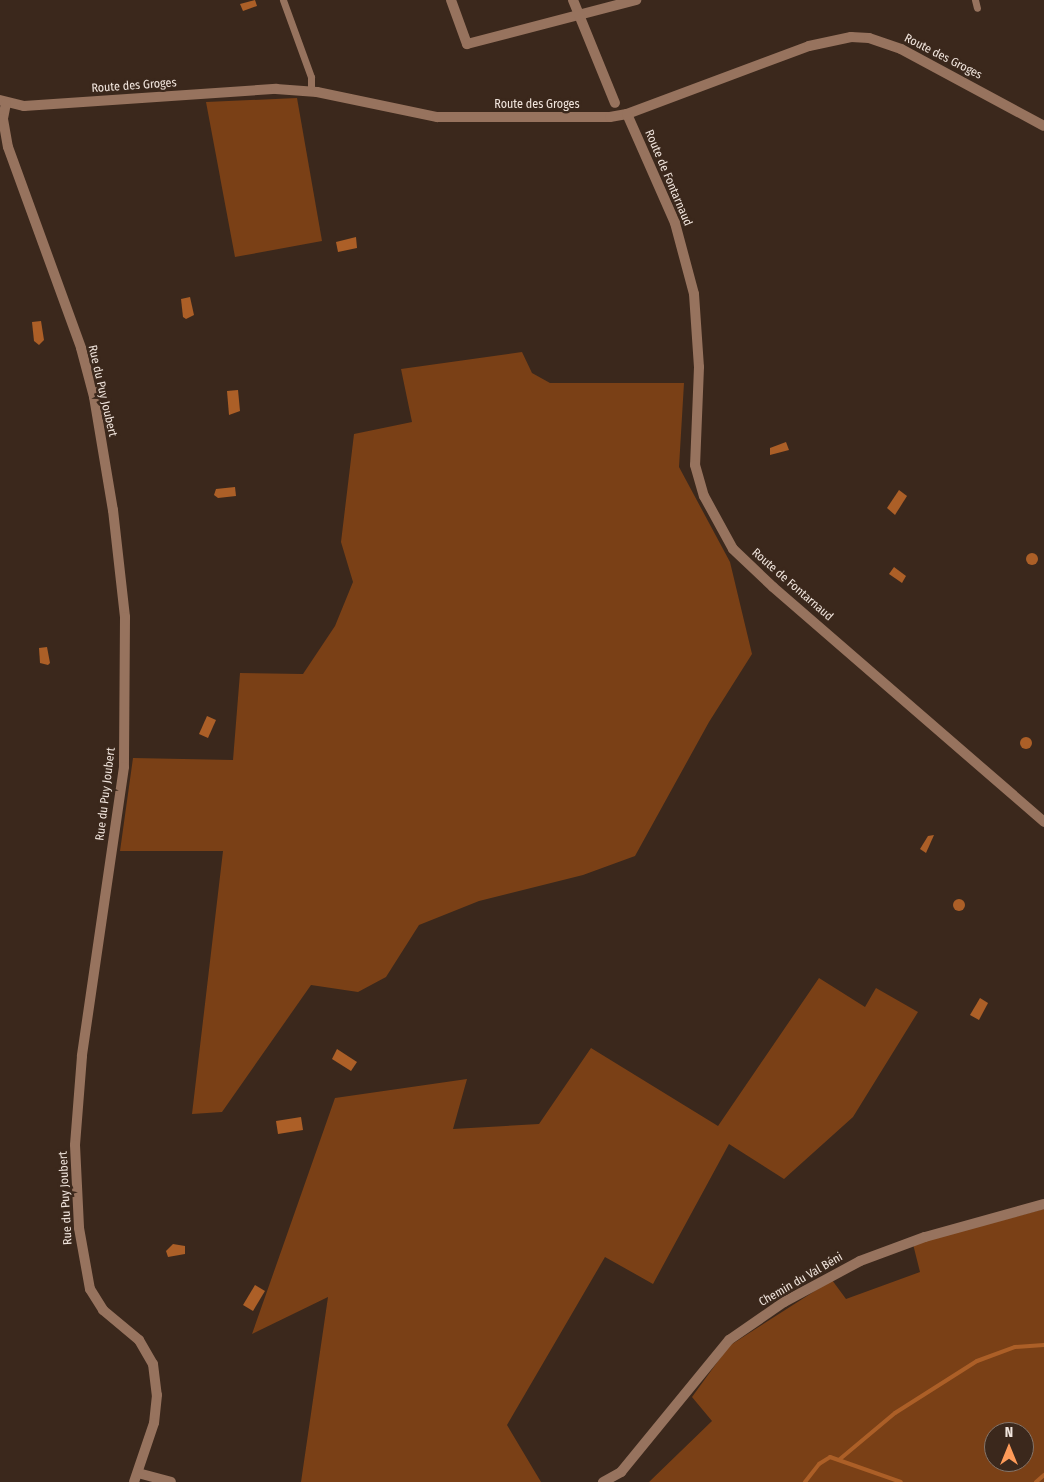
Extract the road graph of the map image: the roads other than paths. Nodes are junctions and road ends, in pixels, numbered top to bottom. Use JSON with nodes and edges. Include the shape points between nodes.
{"nodes":[{"id":1,"x":283,"y":0,"type":"edge"},
{"id":2,"x":452,"y":0,"type":"edge"},
{"id":3,"x":573,"y":0,"type":"edge"},
{"id":4,"x":636,"y":0,"type":"edge"},
{"id":5,"x":975,"y":0,"type":"edge"},
{"id":6,"x":978,"y":8,"type":"dead end"},
{"id":7,"x":578,"y":15,"type":"junction"},
{"id":8,"x":311,"y":92,"type":"junction"},
{"id":9,"x":3,"y":102,"type":"edge"},
{"id":10,"x":615,"y":103,"type":"dead end"},
{"id":11,"x":627,"y":114,"type":"junction"},
{"id":12,"x":1044,"y":126,"type":"edge"},
{"id":13,"x":1044,"y":822,"type":"edge"},
{"id":14,"x":1044,"y":1204,"type":"edge"},
{"id":15,"x":136,"y":1478,"type":"edge"},
{"id":16,"x":170,"y":1482,"type":"edge"},
{"id":17,"x":603,"y":1482,"type":"edge"}],
"edges":[{"from":1,"to":8,"type":"lane","via":[[312,77]]},
{"from":2,"to":7,"type":"street","via":[[467,44]]},
{"from":3,"to":7,"type":"street"},
{"from":4,"to":7,"type":"street"},
{"from":5,"to":6,"type":"lane"},
{"from":7,"to":10,"type":"street"},
{"from":8,"to":9,"type":"street","name":"Route des Groges","via":[[276,89],[24,106]]},
{"from":8,"to":11,"type":"street","name":"Route des Groges","via":[[437,117],[592,118]]},
{"from":9,"to":15,"type":"street","name":"Rue du Puy Joubert","via":[[8,147],[81,348],[94,398],[113,510],[125,617],[124,767],[82,1056],[76,1145],[78,1228],[90,1289],[103,1310],[139,1340],[153,1364],[157,1395],[154,1423]]},
{"from":11,"to":12,"type":"street","name":"Route des Groges","via":[[809,46],[851,37],[869,38],[902,49]]},
{"from":11,"to":13,"type":"street","name":"Route de Fontarnaud","via":[[675,223],[694,294],[700,367],[695,465],[704,496],[733,549]]},
{"from":14,"to":17,"type":"street","name":"Chemin du Val Béni","via":[[997,1214],[917,1240],[860,1262],[784,1302],[729,1340],[621,1472]]},
{"from":15,"to":16,"type":"street"}]}
